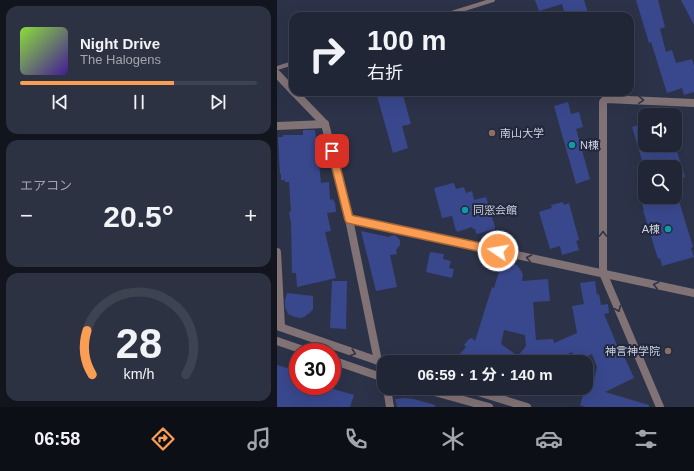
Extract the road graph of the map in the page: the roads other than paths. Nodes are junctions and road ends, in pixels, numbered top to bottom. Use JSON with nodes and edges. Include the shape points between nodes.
{"nodes":[{"id":1,"x":493,"y":0,"type":"edge"},
{"id":2,"x":455,"y":12,"type":"edge"},
{"id":3,"x":289,"y":64,"type":"edge"},
{"id":4,"x":277,"y":68,"type":"edge"},
{"id":5,"x":277,"y":74,"type":"edge"},
{"id":6,"x":289,"y":86,"type":"edge"},
{"id":7,"x":299,"y":96,"type":"edge"},
{"id":8,"x":694,"y":103,"type":"edge"},
{"id":9,"x":325,"y":124,"type":"junction"},
{"id":10,"x":277,"y":126,"type":"edge"},
{"id":11,"x":349,"y":219,"type":"junction"},
{"id":12,"x":277,"y":252,"type":"edge"},
{"id":13,"x":603,"y":273,"type":"junction"},
{"id":14,"x":694,"y":293,"type":"edge"},
{"id":15,"x":279,"y":326,"type":"edge"},
{"id":16,"x":277,"y":341,"type":"edge"},
{"id":17,"x":289,"y":345,"type":"edge"},
{"id":18,"x":379,"y":355,"type":"edge"},
{"id":19,"x":377,"y":361,"type":"edge"},
{"id":20,"x":341,"y":363,"type":"edge"},
{"id":21,"x":377,"y":376,"type":"edge"},
{"id":22,"x":388,"y":395,"type":"edge"},
{"id":23,"x":445,"y":395,"type":"edge"},
{"id":24,"x":488,"y":395,"type":"edge"},
{"id":25,"x":390,"y":407,"type":"edge"},
{"id":26,"x":489,"y":407,"type":"edge"},
{"id":27,"x":527,"y":407,"type":"edge"},
{"id":28,"x":660,"y":407,"type":"edge"}],
"edges":[{"from":1,"to":2,"type":"lane"},
{"from":3,"to":4,"type":"lane"},
{"from":5,"to":6,"type":"street"},
{"from":7,"to":9,"type":"street"},
{"from":13,"to":8,"type":"street","one_way":true,"via":[[603,102],[606,99]]},
{"from":9,"to":10,"type":"street"},
{"from":9,"to":11,"type":"street"},
{"from":13,"to":11,"type":"street","one_way":true},
{"from":11,"to":18,"type":"street"},
{"from":12,"to":15,"type":"street"},
{"from":14,"to":13,"type":"street","one_way":true},
{"from":13,"to":28,"type":"street","one_way":true},
{"from":15,"to":19,"type":"street","one_way":true},
{"from":16,"to":17,"type":"street"},
{"from":20,"to":21,"type":"street"},
{"from":22,"to":25,"type":"street"},
{"from":23,"to":26,"type":"street"},
{"from":24,"to":27,"type":"street"}]}
